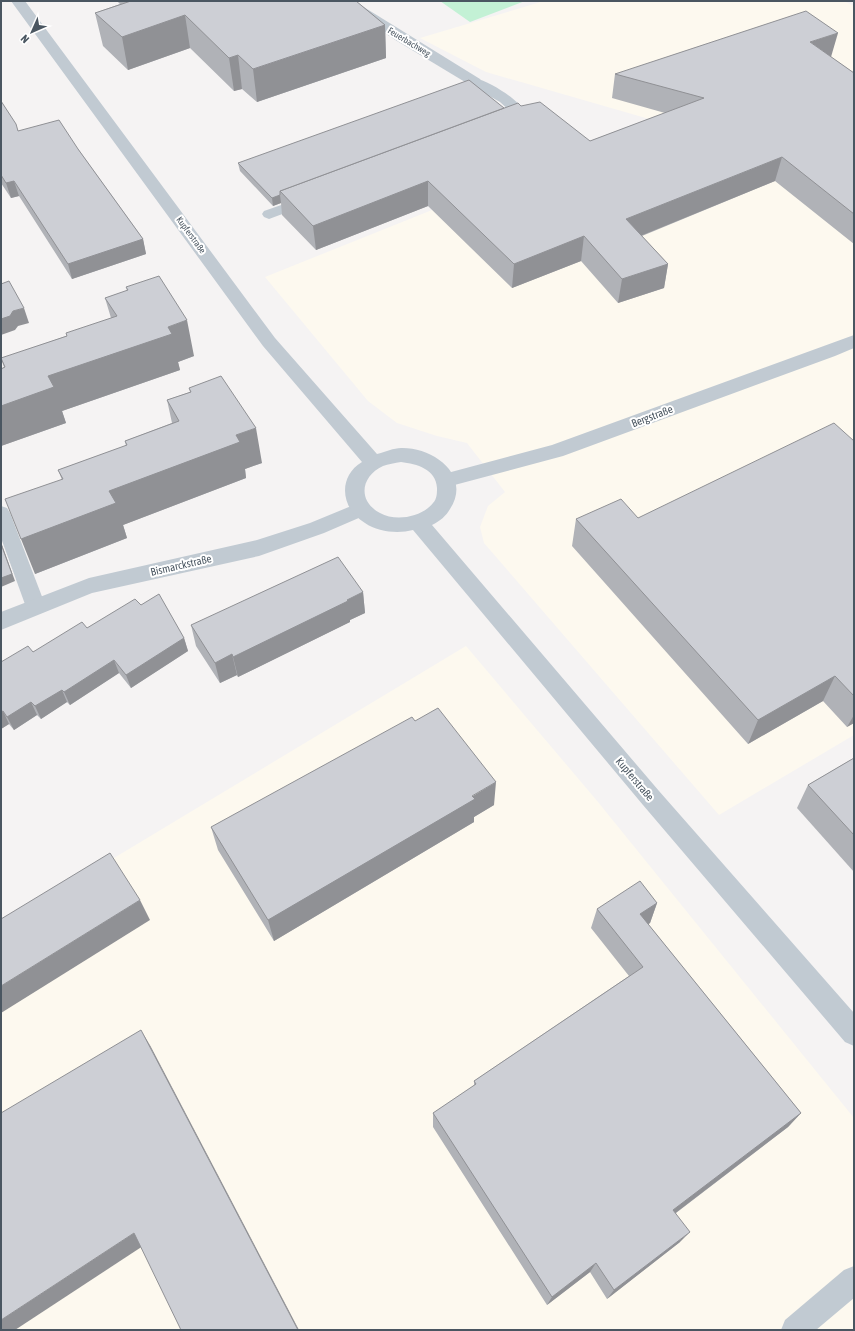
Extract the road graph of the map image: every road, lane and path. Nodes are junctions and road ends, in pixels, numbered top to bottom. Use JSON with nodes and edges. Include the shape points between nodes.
{"nodes":[{"id":1,"x":18,"y":1,"type":"edge"},
{"id":2,"x":345,"y":1,"type":"edge"},
{"id":3,"x":475,"y":82,"type":"joint"},
{"id":4,"x":495,"y":128,"type":"edge"},
{"id":5,"x":320,"y":194,"type":"edge"},
{"id":6,"x":269,"y":214,"type":"dead end"},
{"id":7,"x":854,"y":341,"type":"edge"},
{"id":8,"x":373,"y":462,"type":"junction"},
{"id":9,"x":447,"y":480,"type":"junction"},
{"id":10,"x":361,"y":509,"type":"junction"},
{"id":11,"x":1,"y":514,"type":"edge"},
{"id":12,"x":418,"y":522,"type":"junction"},
{"id":13,"x":36,"y":607,"type":"junction"},
{"id":14,"x":1,"y":621,"type":"edge"},
{"id":15,"x":854,"y":1033,"type":"edge"},
{"id":16,"x":854,"y":1280,"type":"edge"},
{"id":17,"x":795,"y":1330,"type":"edge"}],
"edges":[{"from":1,"to":8,"type":"street","name":"Kupferstraße","via":[[269,342]]},
{"from":2,"to":3,"type":"street","name":"Feuerbachweg"},
{"from":3,"to":4,"type":"lane","via":[[504,99],[519,112],[517,120]]},
{"from":5,"to":6,"type":"lane"},
{"from":7,"to":9,"type":"street","name":"Bergstraße","via":[[562,448]]},
{"from":8,"to":9,"type":"street","via":[[401,455],[417,457],[440,470]]},
{"from":8,"to":10,"type":"street","via":[[362,470],[354,483],[354,495]]},
{"from":9,"to":12,"type":"street","via":[[446,499],[439,510]]},
{"from":10,"to":12,"type":"street","via":[[384,523],[401,525]]},
{"from":10,"to":13,"type":"street","name":"Bismarckstraße","via":[[317,528],[259,548],[89,586]]},
{"from":11,"to":13,"type":"lane"},
{"from":12,"to":15,"type":"street","name":"Kupferstraße"},
{"from":13,"to":14,"type":"street","name":"Bismarckstraße"},
{"from":16,"to":17,"type":"lane"}]}
